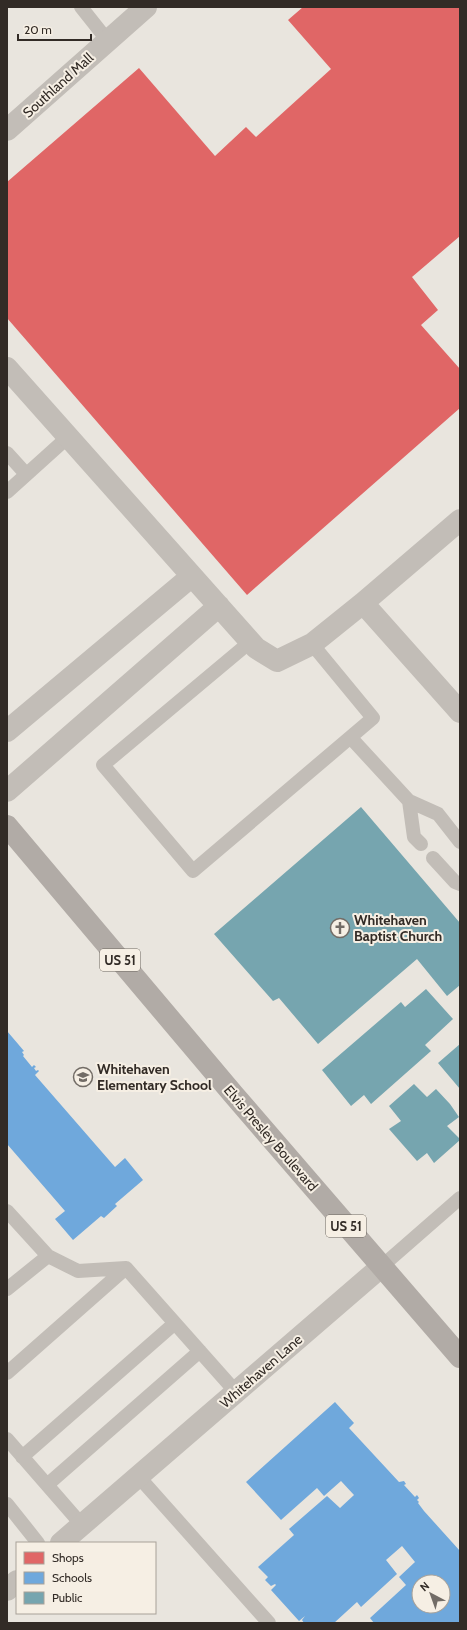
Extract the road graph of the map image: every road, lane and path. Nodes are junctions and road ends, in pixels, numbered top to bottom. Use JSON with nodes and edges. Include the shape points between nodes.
{"nodes":[{"id":1,"x":81,"y":7,"type":"edge"},
{"id":2,"x":140,"y":9,"type":"edge"},
{"id":3,"x":108,"y":40,"type":"junction"},
{"id":4,"x":7,"y":130,"type":"edge"},
{"id":5,"x":7,"y":368,"type":"edge"},
{"id":6,"x":68,"y":436,"type":"junction"},
{"id":7,"x":7,"y":453,"type":"edge"},
{"id":8,"x":26,"y":474,"type":"junction"},
{"id":9,"x":7,"y":492,"type":"edge"},
{"id":10,"x":460,"y":520,"type":"edge"},
{"id":11,"x":192,"y":576,"type":"junction"},
{"id":12,"x":363,"y":603,"type":"junction"},
{"id":13,"x":219,"y":606,"type":"junction"},
{"id":14,"x":250,"y":642,"type":"junction"},
{"id":15,"x":312,"y":644,"type":"junction"},
{"id":16,"x":460,"y":712,"type":"edge"},
{"id":17,"x":7,"y":731,"type":"edge"},
{"id":18,"x":351,"y":738,"type":"junction"},
{"id":19,"x":7,"y":791,"type":"edge"},
{"id":20,"x":408,"y":801,"type":"junction"},
{"id":21,"x":7,"y":826,"type":"edge"},
{"id":22,"x":460,"y":842,"type":"edge"},
{"id":23,"x":421,"y":844,"type":"dead end"},
{"id":24,"x":433,"y":858,"type":"dead end"},
{"id":25,"x":460,"y":884,"type":"edge"},
{"id":26,"x":460,"y":1198,"type":"edge"},
{"id":27,"x":7,"y":1211,"type":"edge"},
{"id":28,"x":48,"y":1256,"type":"junction"},
{"id":29,"x":381,"y":1267,"type":"junction"},
{"id":30,"x":126,"y":1268,"type":"junction"},
{"id":31,"x":7,"y":1289,"type":"edge"},
{"id":32,"x":175,"y":1323,"type":"junction"},
{"id":33,"x":202,"y":1353,"type":"junction"},
{"id":34,"x":460,"y":1357,"type":"edge"},
{"id":35,"x":7,"y":1373,"type":"edge"},
{"id":36,"x":236,"y":1392,"type":"junction"},
{"id":37,"x":7,"y":1439,"type":"edge"},
{"id":38,"x":22,"y":1457,"type":"junction"},
{"id":39,"x":138,"y":1476,"type":"junction"},
{"id":40,"x":47,"y":1485,"type":"junction"},
{"id":41,"x":7,"y":1504,"type":"edge"},
{"id":42,"x":82,"y":1525,"type":"junction"},
{"id":43,"x":37,"y":1542,"type":"edge"},
{"id":44,"x":62,"y":1542,"type":"edge"},
{"id":45,"x":16,"y":1582,"type":"edge"},
{"id":46,"x":7,"y":1590,"type":"edge"},
{"id":47,"x":269,"y":1623,"type":"edge"}],
"edges":[{"from":1,"to":3,"type":"lane"},
{"from":2,"to":3,"type":"street","name":"Southland Mall"},
{"from":3,"to":4,"type":"street","name":"Southland Mall"},
{"from":5,"to":6,"type":"street"},
{"from":6,"to":8,"type":"lane"},
{"from":6,"to":11,"type":"street"},
{"from":7,"to":8,"type":"lane"},
{"from":8,"to":9,"type":"lane"},
{"from":10,"to":12,"type":"street"},
{"from":11,"to":13,"type":"street"},
{"from":11,"to":17,"type":"street"},
{"from":12,"to":15,"type":"street"},
{"from":12,"to":16,"type":"street"},
{"from":13,"to":14,"type":"street"},
{"from":13,"to":19,"type":"street"},
{"from":14,"to":15,"type":"street","via":[[277,661]]},
{"from":14,"to":18,"type":"lane","via":[[103,765],[193,871]]},
{"from":15,"to":18,"type":"lane","via":[[373,718]]},
{"from":18,"to":20,"type":"lane"},
{"from":20,"to":22,"type":"lane","via":[[438,814]]},
{"from":20,"to":23,"type":"lane","via":[[414,837]]},
{"from":21,"to":29,"type":"main road","name":"Elvis Presley Boulevard","number":"US 51"},
{"from":24,"to":25,"type":"lane","via":[[455,882]]},
{"from":26,"to":29,"type":"lane","name":"Whitehaven Lane"},
{"from":27,"to":28,"type":"lane"},
{"from":28,"to":30,"type":"lane","via":[[78,1271]]},
{"from":28,"to":31,"type":"lane"},
{"from":29,"to":34,"type":"main road","name":"Elvis Presley Boulevard","number":"US 51"},
{"from":29,"to":36,"type":"street","name":"Whitehaven Lane"},
{"from":30,"to":32,"type":"lane"},
{"from":30,"to":35,"type":"lane"},
{"from":32,"to":33,"type":"lane"},
{"from":32,"to":38,"type":"lane"},
{"from":33,"to":36,"type":"lane"},
{"from":33,"to":40,"type":"lane"},
{"from":36,"to":39,"type":"street","name":"Whitehaven Lane"},
{"from":37,"to":38,"type":"lane"},
{"from":38,"to":40,"type":"lane"},
{"from":39,"to":42,"type":"street","name":"Whitehaven Lane"},
{"from":39,"to":47,"type":"lane"},
{"from":40,"to":42,"type":"lane"},
{"from":41,"to":43,"type":"lane"},
{"from":42,"to":44,"type":"street","name":"Whitehaven Lane"},
{"from":45,"to":46,"type":"street"}]}
